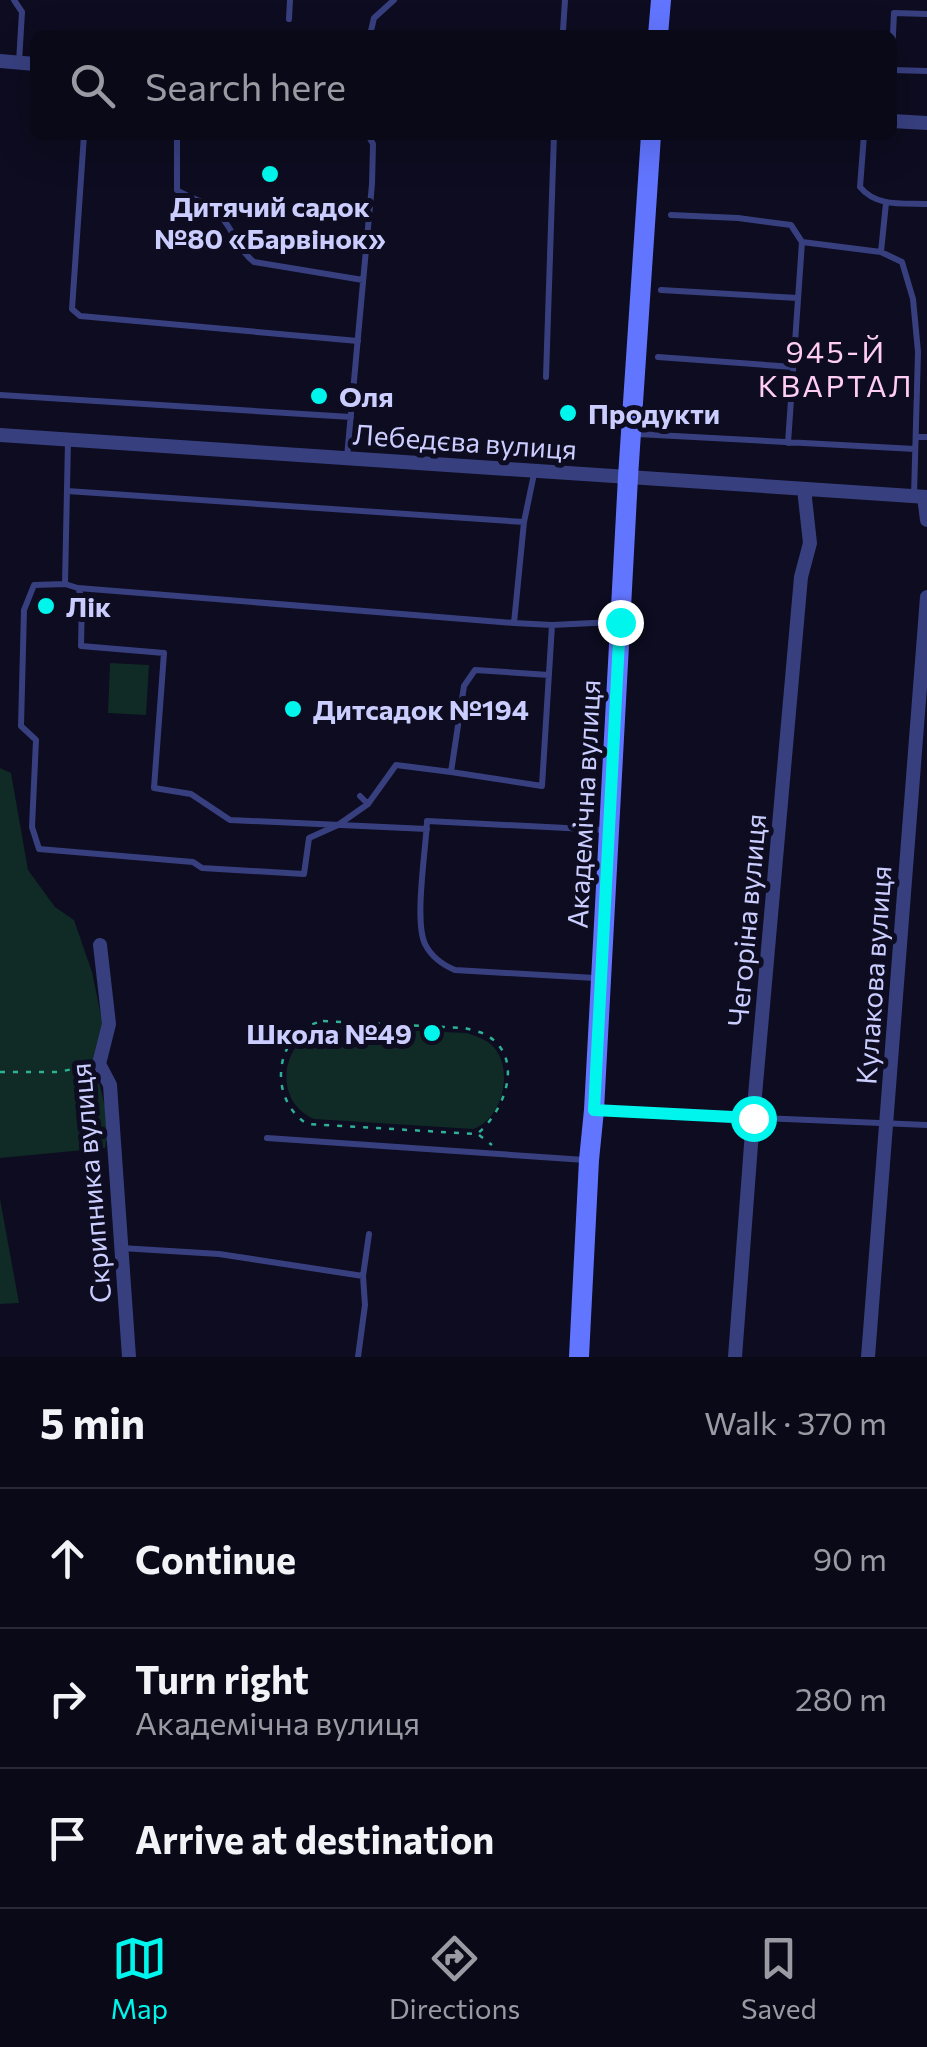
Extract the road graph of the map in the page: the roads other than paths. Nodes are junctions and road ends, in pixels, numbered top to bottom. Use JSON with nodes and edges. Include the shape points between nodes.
{"nodes":[{"id":1,"x":14,"y":0,"type":"edge"},
{"id":2,"x":290,"y":0,"type":"edge"},
{"id":3,"x":394,"y":0,"type":"edge"},
{"id":4,"x":565,"y":0,"type":"edge"},
{"id":5,"x":661,"y":0,"type":"edge"},
{"id":6,"x":927,"y":14,"type":"edge"},
{"id":7,"x":289,"y":19,"type":"dead end"},
{"id":8,"x":371,"y":30,"type":"edge"},
{"id":9,"x":563,"y":30,"type":"edge"},
{"id":10,"x":658,"y":30,"type":"edge"},
{"id":11,"x":893,"y":30,"type":"edge"},
{"id":12,"x":0,"y":62,"type":"edge"},
{"id":13,"x":19,"y":63,"type":"junction"},
{"id":14,"x":30,"y":64,"type":"edge"},
{"id":15,"x":897,"y":70,"type":"edge"},
{"id":16,"x":927,"y":71,"type":"edge"},
{"id":17,"x":897,"y":121,"type":"edge"},
{"id":18,"x":927,"y":124,"type":"edge"},
{"id":19,"x":84,"y":140,"type":"edge"},
{"id":20,"x":177,"y":140,"type":"edge"},
{"id":21,"x":371,"y":140,"type":"edge"},
{"id":22,"x":554,"y":140,"type":"edge"},
{"id":23,"x":651,"y":140,"type":"edge"},
{"id":24,"x":864,"y":140,"type":"edge"},
{"id":25,"x":886,"y":203,"type":"junction"},
{"id":26,"x":927,"y":204,"type":"edge"},
{"id":27,"x":670,"y":215,"type":"dead end"},
{"id":28,"x":802,"y":242,"type":"junction"},
{"id":29,"x":881,"y":252,"type":"junction"},
{"id":30,"x":363,"y":280,"type":"junction"},
{"id":31,"x":661,"y":290,"type":"dead end"},
{"id":32,"x":798,"y":298,"type":"junction"},
{"id":33,"x":358,"y":340,"type":"junction"},
{"id":34,"x":658,"y":357,"type":"dead end"},
{"id":35,"x":794,"y":367,"type":"junction"},
{"id":36,"x":546,"y":377,"type":"dead end"},
{"id":37,"x":917,"y":394,"type":"junction"},
{"id":38,"x":927,"y":394,"type":"edge"},
{"id":39,"x":0,"y":395,"type":"edge"},
{"id":40,"x":351,"y":417,"type":"junction"},
{"id":41,"x":631,"y":434,"type":"junction"},
{"id":42,"x":0,"y":435,"type":"edge"},
{"id":43,"x":916,"y":436,"type":"junction"},
{"id":44,"x":927,"y":438,"type":"edge"},
{"id":45,"x":68,"y":440,"type":"junction"},
{"id":46,"x":788,"y":442,"type":"junction"},
{"id":47,"x":915,"y":450,"type":"junction"},
{"id":48,"x":347,"y":458,"type":"junction"},
{"id":49,"x":535,"y":471,"type":"junction"},
{"id":50,"x":628,"y":477,"type":"junction"},
{"id":51,"x":804,"y":489,"type":"junction"},
{"id":52,"x":67,"y":492,"type":"junction"},
{"id":53,"x":921,"y":496,"type":"edge"},
{"id":54,"x":927,"y":520,"type":"edge"},
{"id":55,"x":524,"y":522,"type":"junction"},
{"id":56,"x":65,"y":584,"type":"junction"},
{"id":57,"x":78,"y":588,"type":"junction"},
{"id":58,"x":927,"y":597,"type":"edge"},
{"id":59,"x":620,"y":622,"type":"junction"},
{"id":60,"x":514,"y":623,"type":"junction"},
{"id":61,"x":552,"y":626,"type":"junction"},
{"id":62,"x":549,"y":675,"type":"junction"},
{"id":63,"x":451,"y":772,"type":"junction"},
{"id":64,"x":360,"y":796,"type":"dead end"},
{"id":65,"x":368,"y":804,"type":"junction"},
{"id":66,"x":338,"y":825,"type":"junction"},
{"id":67,"x":426,"y":829,"type":"junction"},
{"id":68,"x":609,"y":830,"type":"junction"},
{"id":69,"x":100,"y":945,"type":"dead end"},
{"id":70,"x":601,"y":978,"type":"junction"},
{"id":71,"x":594,"y":1110,"type":"junction"},
{"id":72,"x":753,"y":1118,"type":"junction"},
{"id":73,"x":887,"y":1123,"type":"junction"},
{"id":74,"x":927,"y":1124,"type":"edge"},
{"id":75,"x":267,"y":1138,"type":"dead end"},
{"id":76,"x":589,"y":1160,"type":"junction"},
{"id":77,"x":369,"y":1234,"type":"dead end"},
{"id":78,"x":121,"y":1248,"type":"junction"},
{"id":79,"x":363,"y":1276,"type":"junction"},
{"id":80,"x":129,"y":1357,"type":"edge"},
{"id":81,"x":358,"y":1357,"type":"edge"},
{"id":82,"x":579,"y":1357,"type":"edge"},
{"id":83,"x":735,"y":1357,"type":"edge"},
{"id":84,"x":868,"y":1357,"type":"edge"}],
"edges":[{"from":1,"to":13,"type":"lane","via":[[22,12]]},
{"from":2,"to":7,"type":"lane"},
{"from":3,"to":8,"type":"lane","via":[[374,18]]},
{"from":4,"to":9,"type":"lane"},
{"from":5,"to":10,"type":"main road"},
{"from":6,"to":11,"type":"lane","via":[[894,13]]},
{"from":12,"to":13,"type":"street"},
{"from":13,"to":14,"type":"street"},
{"from":15,"to":16,"type":"lane"},
{"from":17,"to":18,"type":"street"},
{"from":19,"to":33,"type":"lane","via":[[72,308],[80,316]]},
{"from":20,"to":30,"type":"lane","via":[[177,190],[213,208],[254,262]]},
{"from":21,"to":30,"type":"lane"},
{"from":22,"to":36,"type":"lane"},
{"from":23,"to":41,"type":"main road","name":"Академічна вулиця"},
{"from":24,"to":25,"type":"lane","via":[[860,187]]},
{"from":25,"to":26,"type":"lane"},
{"from":25,"to":29,"type":"lane"},
{"from":27,"to":28,"type":"lane","via":[[790,225]]},
{"from":28,"to":29,"type":"lane"},
{"from":28,"to":32,"type":"lane"},
{"from":29,"to":37,"type":"lane","via":[[902,262],[913,299]]},
{"from":30,"to":33,"type":"lane"},
{"from":31,"to":32,"type":"lane"},
{"from":32,"to":35,"type":"lane"},
{"from":33,"to":40,"type":"lane"},
{"from":34,"to":35,"type":"lane"},
{"from":35,"to":46,"type":"lane"},
{"from":37,"to":38,"type":"lane"},
{"from":37,"to":43,"type":"lane"},
{"from":39,"to":40,"type":"lane"},
{"from":40,"to":48,"type":"lane"},
{"from":41,"to":46,"type":"lane"},
{"from":41,"to":50,"type":"main road","name":"Академічна вулиця"},
{"from":42,"to":45,"type":"street","name":"Лебедєва вулиця"},
{"from":43,"to":44,"type":"lane"},
{"from":43,"to":47,"type":"lane"},
{"from":45,"to":48,"type":"street","name":"Лебедєва вулиця"},
{"from":45,"to":52,"type":"lane"},
{"from":46,"to":47,"type":"lane"},
{"from":47,"to":53,"type":"lane"},
{"from":48,"to":49,"type":"street","name":"Лебедєва вулиця"},
{"from":49,"to":50,"type":"street","name":"Лебедєва вулиця"},
{"from":49,"to":55,"type":"lane"},
{"from":50,"to":51,"type":"street","name":"Лебедєва вулиця"},
{"from":50,"to":59,"type":"main road","name":"Академічна вулиця"},
{"from":51,"to":53,"type":"street","name":"Лебедєва вулиця"},
{"from":51,"to":72,"type":"street","name":"Чегоріна вулиця","via":[[810,543],[801,577]]},
{"from":52,"to":55,"type":"lane"},
{"from":52,"to":56,"type":"lane"},
{"from":53,"to":54,"type":"street"},
{"from":55,"to":60,"type":"lane"},
{"from":56,"to":57,"type":"lane"},
{"from":56,"to":66,"type":"lane","via":[[34,584],[24,610],[22,726],[36,740],[32,827],[39,849],[304,874],[309,838]]},
{"from":57,"to":60,"type":"lane"},
{"from":57,"to":66,"type":"lane","via":[[81,646],[164,653],[154,788],[190,794],[230,820]]},
{"from":58,"to":73,"type":"street","name":"Кулакова вулиця"},
{"from":59,"to":61,"type":"lane"},
{"from":59,"to":68,"type":"main road","name":"Академічна вулиця"},
{"from":60,"to":61,"type":"lane"},
{"from":61,"to":62,"type":"lane"},
{"from":62,"to":63,"type":"lane","via":[[475,670],[464,686]]},
{"from":62,"to":63,"type":"lane","via":[[542,786]]},
{"from":63,"to":65,"type":"lane","via":[[396,765]]},
{"from":64,"to":65,"type":"lane"},
{"from":65,"to":66,"type":"lane"},
{"from":66,"to":67,"type":"lane"},
{"from":67,"to":68,"type":"lane","via":[[427,821]]},
{"from":67,"to":70,"type":"lane","via":[[420,922],[439,961],[456,970]]},
{"from":68,"to":70,"type":"main road","name":"Академічна вулиця"},
{"from":69,"to":78,"type":"street","name":"Скрипника вулиця","via":[[108,1024],[99,1064],[110,1085]]},
{"from":70,"to":71,"type":"main road","name":"Академічна вулиця"},
{"from":71,"to":72,"type":"lane"},
{"from":71,"to":76,"type":"main road","name":"Академічна вулиця"},
{"from":72,"to":73,"type":"lane"},
{"from":72,"to":83,"type":"street","name":"Чегоріна вулиця"},
{"from":73,"to":74,"type":"lane"},
{"from":73,"to":84,"type":"street","name":"Кулакова вулиця"},
{"from":75,"to":76,"type":"lane"},
{"from":76,"to":82,"type":"main road","name":"Академічна вулиця"},
{"from":77,"to":79,"type":"lane"},
{"from":78,"to":79,"type":"lane","via":[[220,1254]]},
{"from":78,"to":80,"type":"street","name":"Скрипника вулиця"},
{"from":79,"to":81,"type":"lane"}]}
